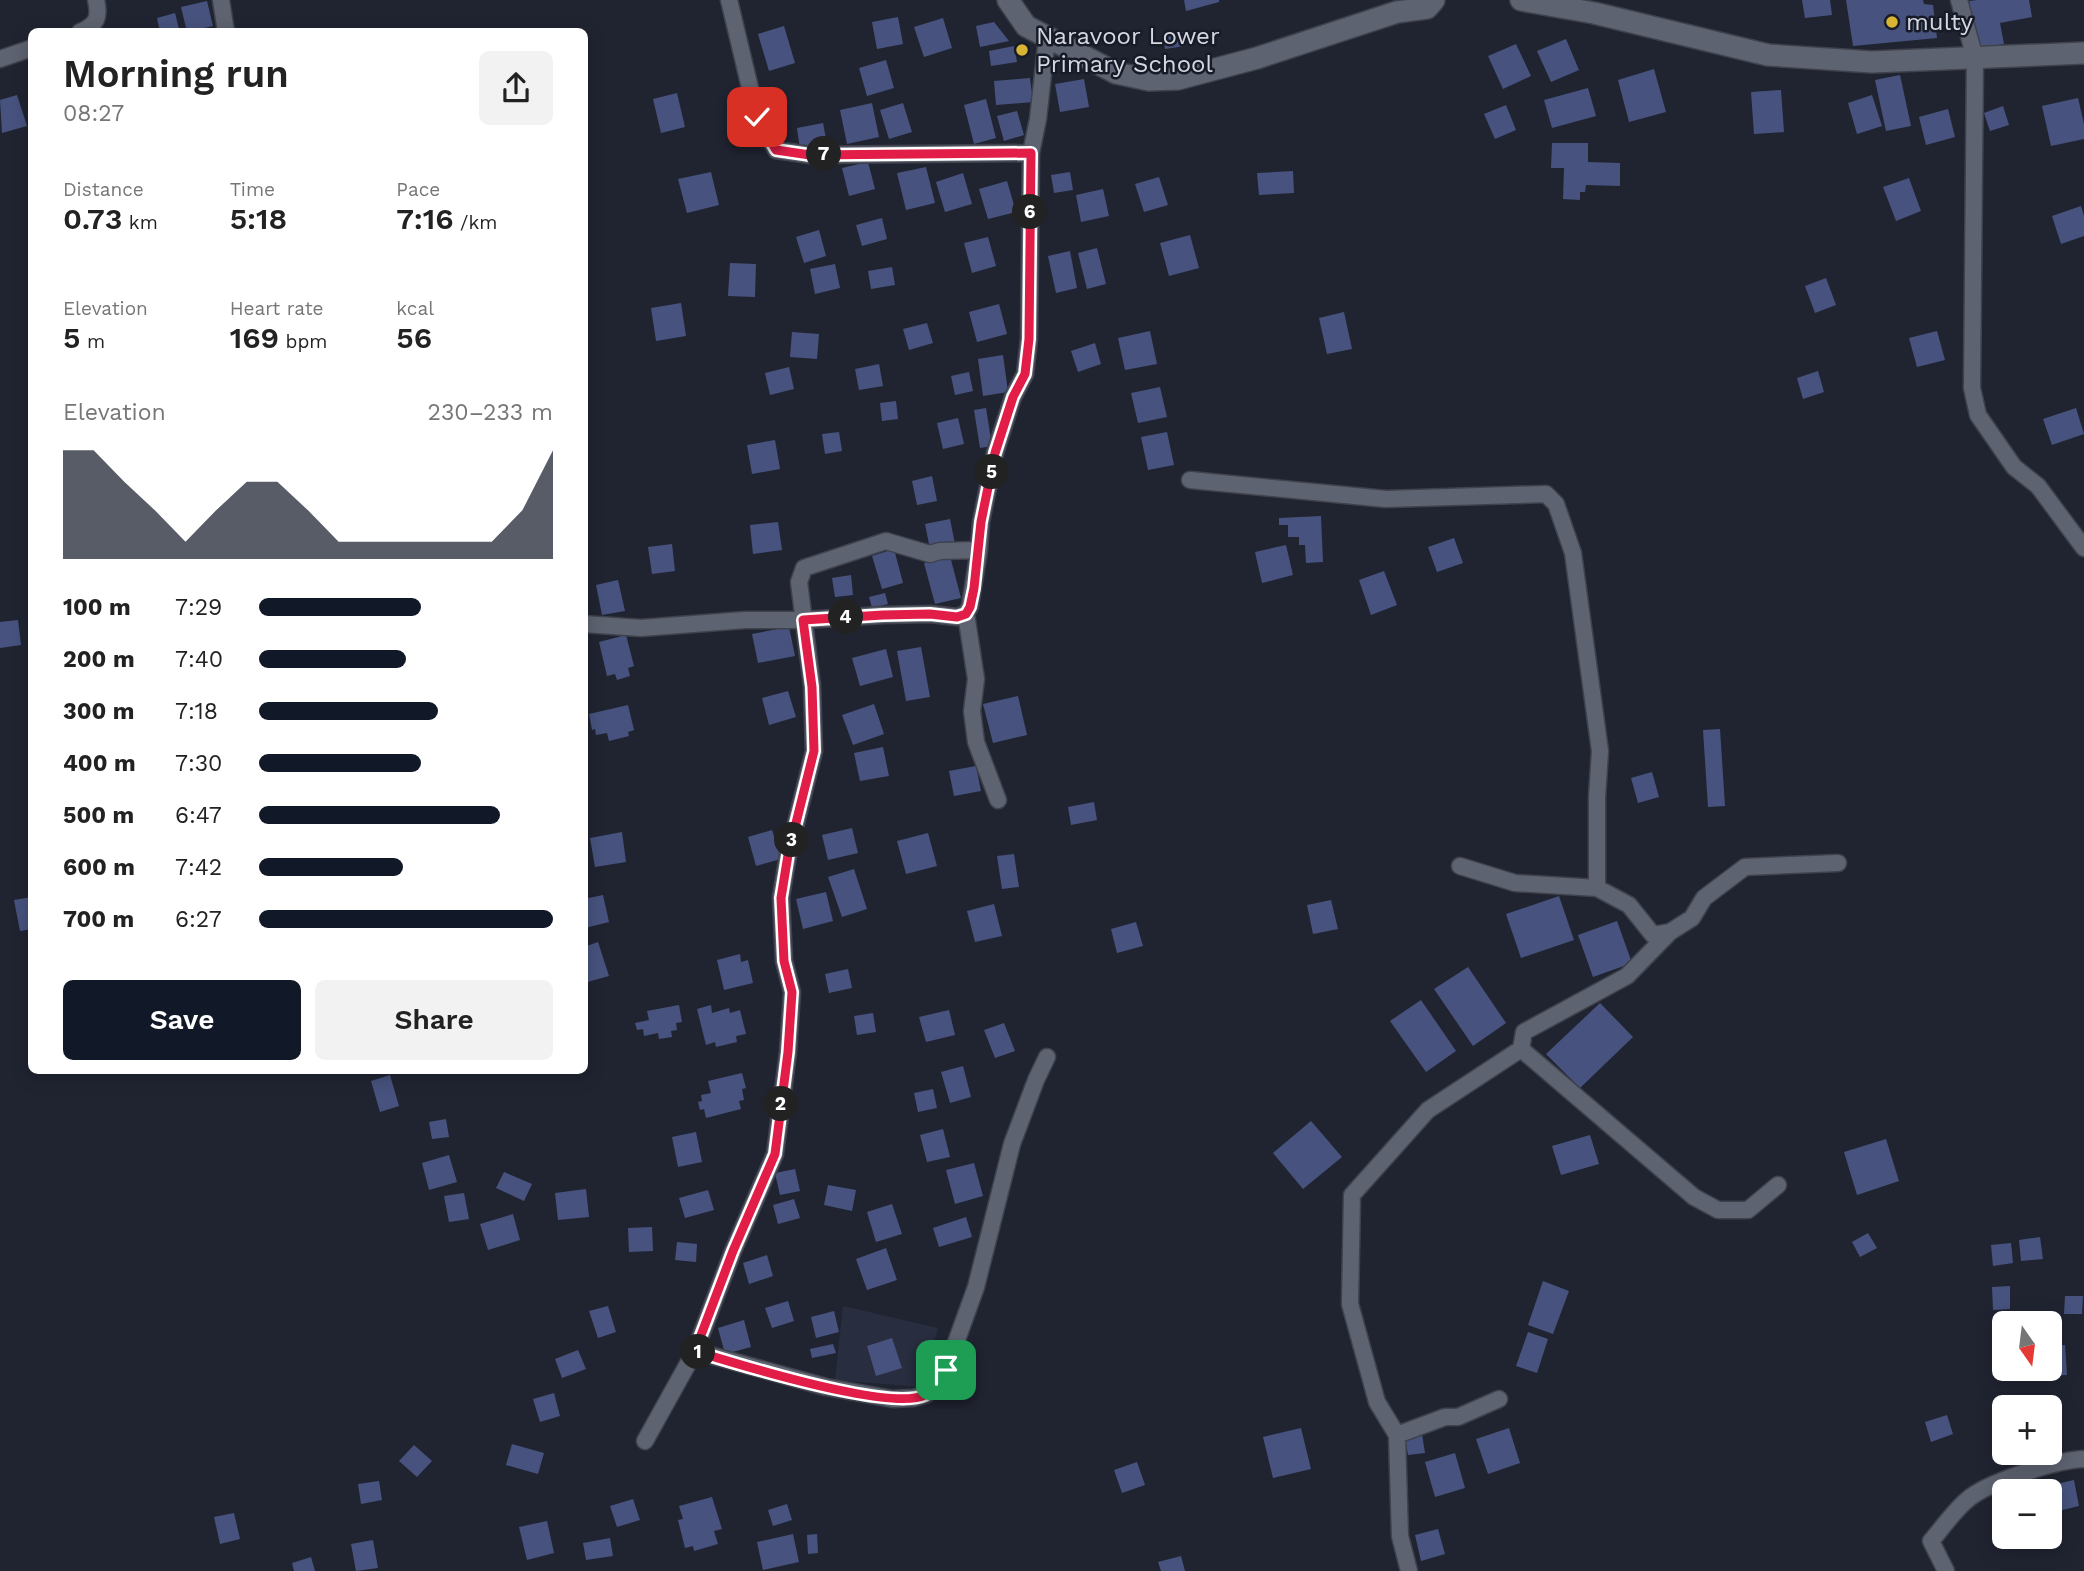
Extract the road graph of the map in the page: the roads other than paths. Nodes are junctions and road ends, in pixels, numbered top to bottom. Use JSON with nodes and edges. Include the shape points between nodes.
{"nodes":[{"id":1,"x":96,"y":0,"type":"edge"},
{"id":2,"x":221,"y":0,"type":"edge"},
{"id":3,"x":729,"y":0,"type":"edge"},
{"id":4,"x":1008,"y":0,"type":"edge"},
{"id":5,"x":1434,"y":0,"type":"edge"},
{"id":6,"x":1521,"y":0,"type":"edge"},
{"id":7,"x":1959,"y":0,"type":"edge"},
{"id":8,"x":87,"y":28,"type":"edge"},
{"id":9,"x":225,"y":28,"type":"edge"},
{"id":10,"x":1047,"y":38,"type":"junction"},
{"id":11,"x":28,"y":49,"type":"edge"},
{"id":12,"x":2084,"y":53,"type":"edge"},
{"id":13,"x":1975,"y":58,"type":"junction"},
{"id":14,"x":0,"y":59,"type":"edge"},
{"id":15,"x":1031,"y":153,"type":"junction"},
{"id":16,"x":1190,"y":480,"type":"dead end"},
{"id":17,"x":2084,"y":548,"type":"edge"},
{"id":18,"x":979,"y":551,"type":"junction"},
{"id":19,"x":966,"y":614,"type":"junction"},
{"id":20,"x":803,"y":620,"type":"junction"},
{"id":21,"x":588,"y":624,"type":"edge"},
{"id":22,"x":998,"y":800,"type":"dead end"},
{"id":23,"x":1838,"y":863,"type":"dead end"},
{"id":24,"x":1460,"y":866,"type":"dead end"},
{"id":25,"x":1597,"y":888,"type":"junction"},
{"id":26,"x":1670,"y":932,"type":"junction"},
{"id":27,"x":1521,"y":1049,"type":"junction"},
{"id":28,"x":1047,"y":1057,"type":"dead end"},
{"id":29,"x":1777,"y":1185,"type":"dead end"},
{"id":30,"x":695,"y":1351,"type":"junction"},
{"id":31,"x":1499,"y":1399,"type":"dead end"},
{"id":32,"x":1397,"y":1435,"type":"junction"},
{"id":33,"x":645,"y":1441,"type":"dead end"},
{"id":34,"x":2084,"y":1459,"type":"edge"},
{"id":35,"x":1409,"y":1571,"type":"edge"},
{"id":36,"x":1946,"y":1571,"type":"edge"}],
"edges":[{"from":1,"to":8,"type":"street","via":[[99,13]]},
{"from":2,"to":9,"type":"street"},
{"from":3,"to":15,"type":"street","via":[[757,117],[776,150],[810,155]]},
{"from":4,"to":10,"type":"main road","via":[[1026,26]]},
{"from":5,"to":10,"type":"main road","via":[[1427,8],[1397,12],[1178,79],[1149,80],[1116,73]]},
{"from":6,"to":13,"type":"main road","via":[[1768,55],[1872,62]]},
{"from":7,"to":13,"type":"street"},
{"from":10,"to":15,"type":"street"},
{"from":11,"to":14,"type":"street"},
{"from":12,"to":13,"type":"main road"},
{"from":13,"to":17,"type":"street","via":[[1972,388],[1978,415],[2014,467],[2038,486]]},
{"from":15,"to":18,"type":"street","via":[[1025,374],[995,453]]},
{"from":16,"to":25,"type":"street","via":[[1387,499],[1546,494],[1556,504],[1573,553],[1600,751]]},
{"from":18,"to":19,"type":"street"},
{"from":18,"to":20,"type":"street","via":[[930,554],[886,541],[804,568],[799,590]]},
{"from":19,"to":20,"type":"street"},
{"from":19,"to":22,"type":"street","via":[[976,679],[972,711],[976,742]]},
{"from":20,"to":21,"type":"street","via":[[640,628]]},
{"from":20,"to":30,"type":"street","via":[[814,751],[781,898],[784,961],[792,992],[775,1154]]},
{"from":23,"to":26,"type":"street","via":[[1745,867],[1704,898],[1692,918]]},
{"from":24,"to":25,"type":"street","via":[[1515,883]]},
{"from":25,"to":26,"type":"street","via":[[1629,905],[1653,935]]},
{"from":26,"to":27,"type":"street","via":[[1628,976],[1524,1032]]},
{"from":27,"to":29,"type":"street","via":[[1694,1197],[1718,1210],[1748,1210]]},
{"from":27,"to":32,"type":"street","via":[[1428,1110],[1352,1195],[1350,1304],[1377,1402]]},
{"from":28,"to":30,"type":"street","via":[[1012,1144],[975,1287],[946,1370],[927,1394],[893,1399],[826,1387]]},
{"from":30,"to":33,"type":"street"},
{"from":31,"to":32,"type":"street"},
{"from":32,"to":35,"type":"street","via":[[1400,1536]]},
{"from":34,"to":36,"type":"street","via":[[2018,1474],[1968,1498],[1931,1541]]}]}
